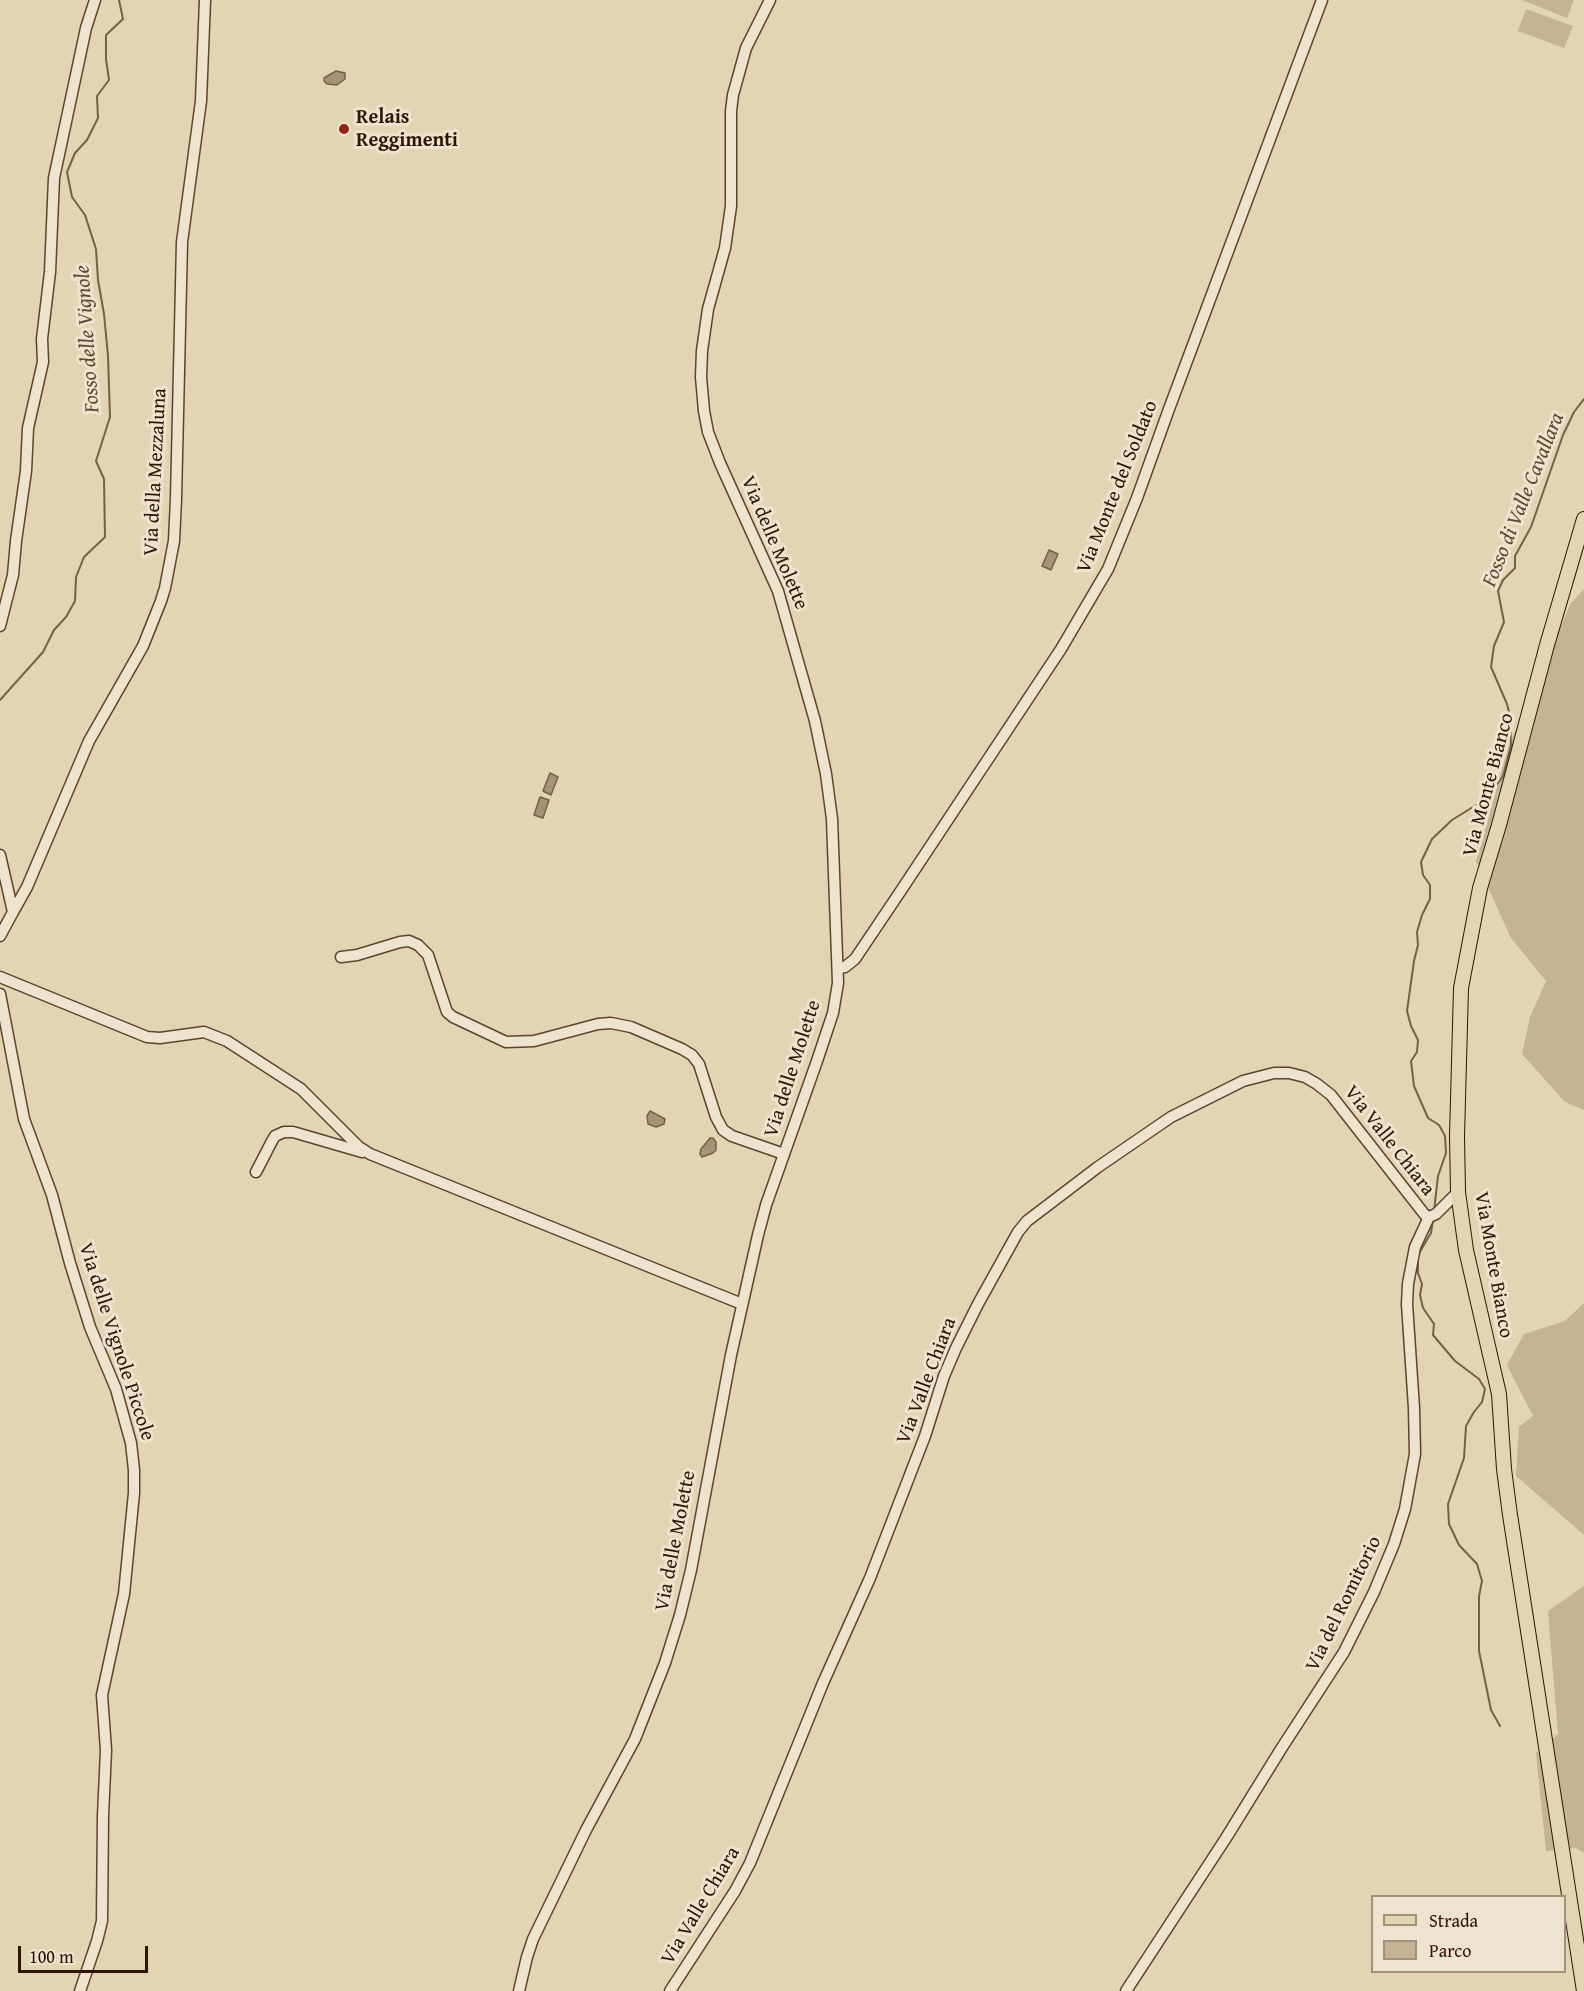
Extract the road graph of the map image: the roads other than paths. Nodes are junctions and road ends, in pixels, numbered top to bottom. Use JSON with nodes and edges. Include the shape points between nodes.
{"nodes":[{"id":1,"x":95,"y":0,"type":"edge"},
{"id":2,"x":205,"y":0,"type":"edge"},
{"id":3,"x":770,"y":0,"type":"edge"},
{"id":4,"x":1322,"y":0,"type":"edge"},
{"id":5,"x":1584,"y":519,"type":"edge"},
{"id":6,"x":0,"y":626,"type":"edge"},
{"id":7,"x":0,"y":855,"type":"edge"},
{"id":8,"x":14,"y":912,"type":"junction"},
{"id":9,"x":0,"y":936,"type":"edge"},
{"id":10,"x":341,"y":957,"type":"dead end"},
{"id":11,"x":838,"y":968,"type":"junction"},
{"id":12,"x":0,"y":977,"type":"edge"},
{"id":13,"x":0,"y":994,"type":"edge"},
{"id":14,"x":784,"y":1154,"type":"junction"},
{"id":15,"x":376,"y":1157,"type":"junction"},
{"id":16,"x":256,"y":1172,"type":"dead end"},
{"id":17,"x":1458,"y":1192,"type":"junction"},
{"id":18,"x":1429,"y":1217,"type":"junction"},
{"id":19,"x":742,"y":1304,"type":"junction"},
{"id":20,"x":80,"y":1991,"type":"edge"},
{"id":21,"x":519,"y":1991,"type":"edge"},
{"id":22,"x":670,"y":1991,"type":"edge"},
{"id":23,"x":1126,"y":1991,"type":"edge"},
{"id":24,"x":1584,"y":1991,"type":"edge"}],
"edges":[{"from":1,"to":6,"type":"street","via":[[54,178],[43,362],[28,428],[13,575]]},
{"from":2,"to":8,"type":"street","name":"Via della Mezzaluna","via":[[201,101],[182,242],[176,499],[167,579],[143,646],[89,741]]},
{"from":3,"to":11,"type":"street","name":"Via delle Molette","via":[[746,48],[733,94],[731,206],[725,248],[705,326],[702,388],[708,432],[778,591],[815,721],[832,819]]},
{"from":4,"to":11,"type":"street","name":"Via Monte del Soldato","via":[[1108,569],[1037,687],[855,959]]},
{"from":5,"to":17,"type":"main road","name":"Via Monte Bianco","via":[[1480,888],[1465,961],[1459,1012]]},
{"from":7,"to":8,"type":"street"},
{"from":8,"to":9,"type":"street","name":"Via della Mezzaluna"},
{"from":10,"to":14,"type":"street","via":[[400,942],[418,945],[428,955],[447,1012],[506,1042],[534,1041],[611,1023],[631,1027],[682,1049],[699,1064],[723,1130]]},
{"from":11,"to":14,"type":"street","name":"Via delle Molette","via":[[833,1013]]},
{"from":12,"to":15,"type":"street","via":[[147,1036],[160,1038],[198,1032],[227,1041],[301,1089],[359,1147]]},
{"from":13,"to":20,"type":"street","name":"Via delle Vignole Piccole","via":[[24,1119],[56,1206],[90,1327],[116,1389],[134,1470],[124,1594],[102,1695],[106,1750],[102,1921]]},
{"from":14,"to":19,"type":"street","name":"Via delle Molette","via":[[762,1220]]},
{"from":15,"to":16,"type":"street","via":[[287,1131],[272,1140]]},
{"from":15,"to":19,"type":"street"},
{"from":17,"to":18,"type":"street","name":"Via Valle Chiara"},
{"from":17,"to":24,"type":"main road","name":"Via Monte Bianco","via":[[1469,1268],[1499,1394],[1510,1515]]},
{"from":18,"to":22,"type":"street","name":"Via Valle Chiara","via":[[1421,1213],[1331,1095],[1305,1077],[1274,1073],[1243,1082],[1171,1117],[1026,1221],[953,1355],[874,1568],[750,1863]]},
{"from":18,"to":23,"type":"street","name":"Via del Romitorio","via":[[1415,1247],[1408,1284],[1415,1454],[1407,1503],[1394,1545],[1339,1660]]},
{"from":19,"to":21,"type":"street","name":"Via delle Molette","via":[[687,1588],[665,1663],[635,1739],[534,1939]]}]}
